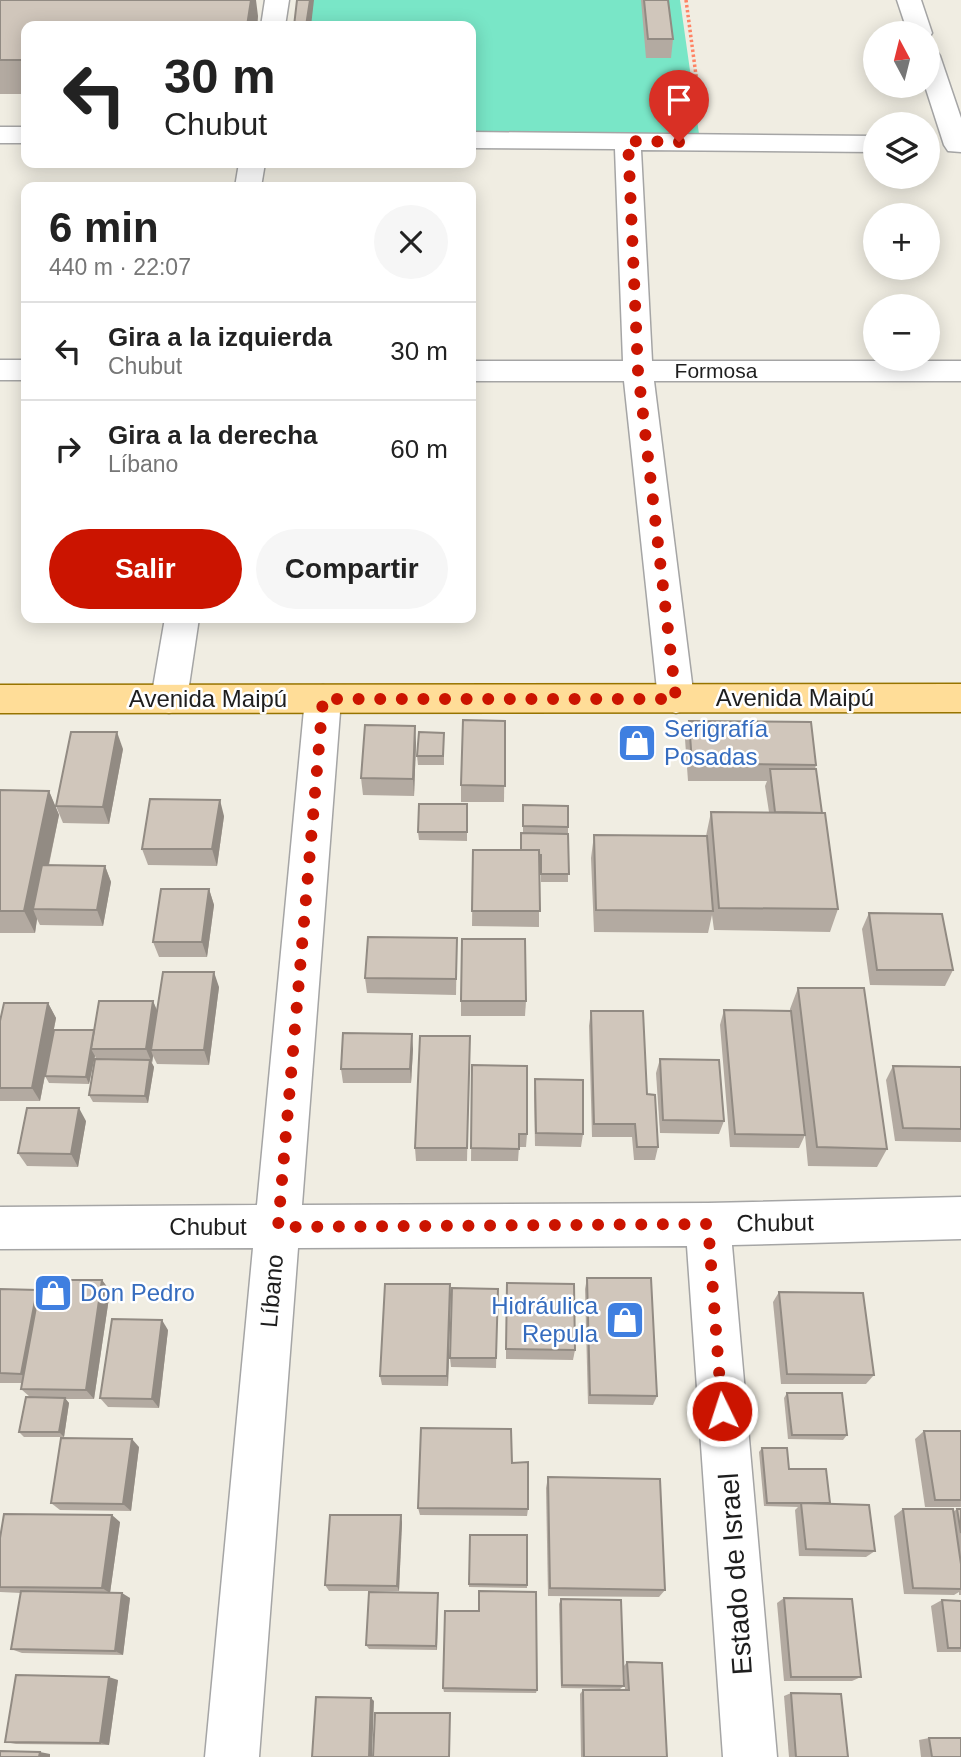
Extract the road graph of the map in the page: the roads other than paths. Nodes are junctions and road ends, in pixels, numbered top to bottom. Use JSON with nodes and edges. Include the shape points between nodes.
{"nodes":[{"id":1,"x":277,"y":0,"type":"edge"},
{"id":2,"x":909,"y":0,"type":"edge"},
{"id":3,"x":274,"y":21,"type":"edge"},
{"id":4,"x":916,"y":21,"type":"edge"},
{"id":5,"x":940,"y":90,"type":"edge"},
{"id":6,"x":0,"y":135,"type":"edge"},
{"id":7,"x":21,"y":135,"type":"edge"},
{"id":8,"x":476,"y":140,"type":"edge"},
{"id":9,"x":628,"y":141,"type":"junction"},
{"id":10,"x":863,"y":144,"type":"edge"},
{"id":11,"x":940,"y":144,"type":"edge"},
{"id":12,"x":959,"y":145,"type":"edge"},
{"id":13,"x":0,"y":370,"type":"edge"},
{"id":14,"x":21,"y":370,"type":"edge"},
{"id":15,"x":476,"y":371,"type":"edge"},
{"id":16,"x":638,"y":371,"type":"junction"},
{"id":17,"x":961,"y":371,"type":"edge"},
{"id":18,"x":181,"y":623,"type":"edge"},
{"id":19,"x":961,"y":698,"type":"edge"},
{"id":20,"x":0,"y":699,"type":"edge"},
{"id":21,"x":169,"y":699,"type":"junction"},
{"id":22,"x":323,"y":699,"type":"junction"},
{"id":23,"x":676,"y":699,"type":"junction"},
{"id":24,"x":961,"y":1218,"type":"edge"},
{"id":25,"x":708,"y":1224,"type":"junction"},
{"id":26,"x":278,"y":1227,"type":"junction"},
{"id":27,"x":0,"y":1228,"type":"edge"},
{"id":28,"x":232,"y":1757,"type":"edge"},
{"id":29,"x":750,"y":1757,"type":"edge"}],
"edges":[{"from":1,"to":3,"type":"street"},
{"from":2,"to":4,"type":"street"},
{"from":5,"to":12,"type":"street"},
{"from":6,"to":7,"type":"street"},
{"from":8,"to":9,"type":"street"},
{"from":9,"to":10,"type":"street"},
{"from":9,"to":16,"type":"street"},
{"from":11,"to":12,"type":"street"},
{"from":13,"to":14,"type":"street"},
{"from":15,"to":16,"type":"street","name":"Formosa"},
{"from":16,"to":17,"type":"street","name":"Formosa"},
{"from":16,"to":23,"type":"street"},
{"from":18,"to":21,"type":"street"},
{"from":19,"to":23,"type":"main road","name":"Avenida Maipú"},
{"from":20,"to":21,"type":"main road","name":"Avenida Maipú"},
{"from":21,"to":22,"type":"main road","name":"Avenida Maipú"},
{"from":22,"to":23,"type":"main road","name":"Avenida Maipú"},
{"from":22,"to":26,"type":"street","name":"Líbano"},
{"from":24,"to":25,"type":"street","name":"Chubut"},
{"from":25,"to":26,"type":"street","name":"Chubut"},
{"from":25,"to":29,"type":"street","name":"Estado de Israel"},
{"from":26,"to":27,"type":"street","name":"Chubut"},
{"from":26,"to":28,"type":"street","name":"Líbano"}]}
